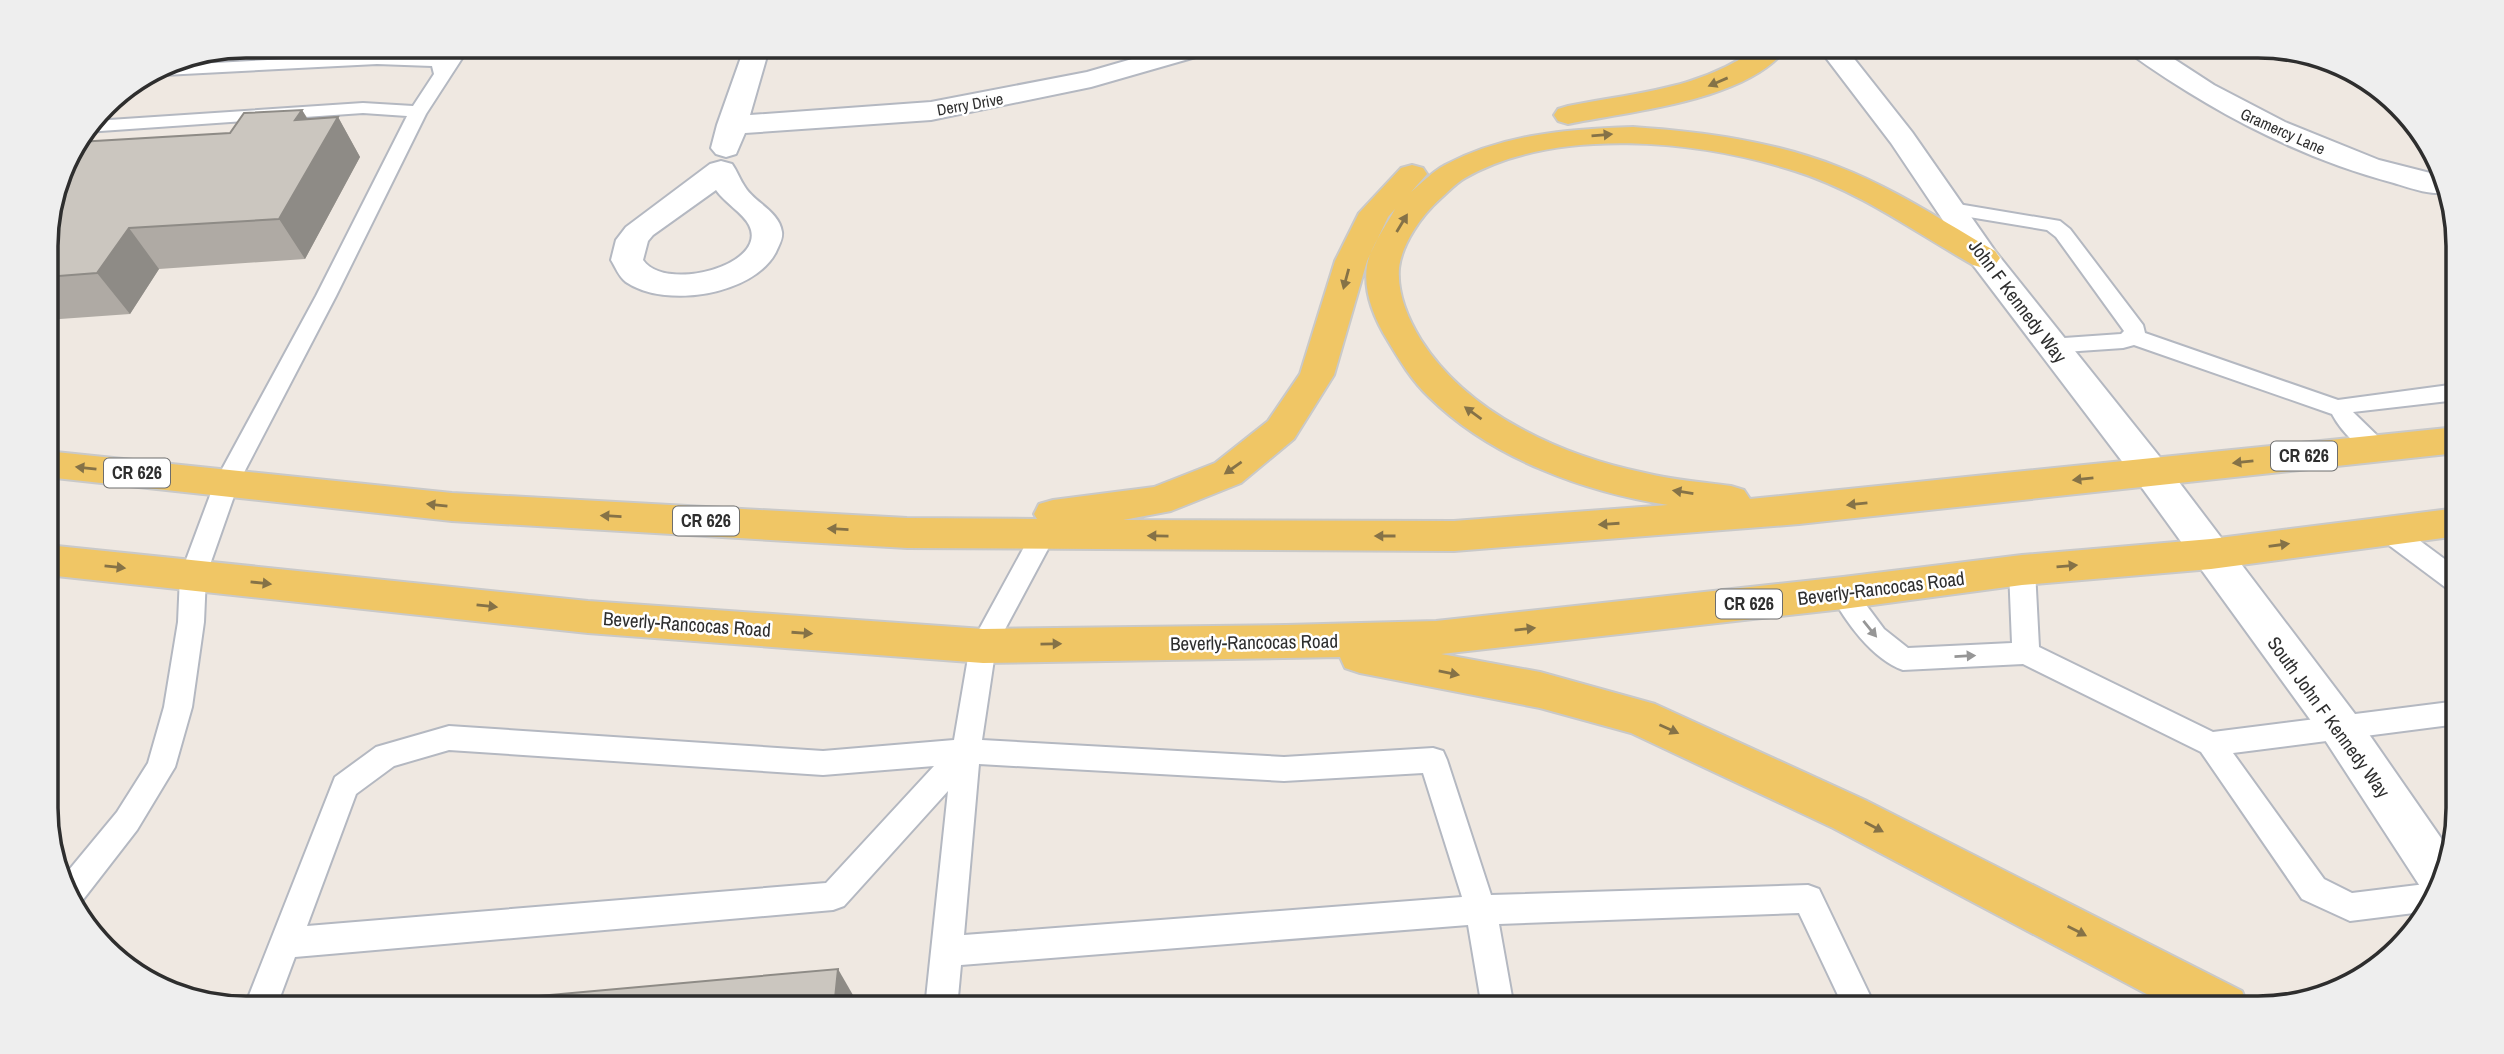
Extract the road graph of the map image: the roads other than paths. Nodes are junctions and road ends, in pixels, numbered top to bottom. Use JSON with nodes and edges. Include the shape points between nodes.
{"nodes":[{"id":1,"x":453,"y":58,"type":"edge"},
{"id":2,"x":752,"y":58,"type":"edge"},
{"id":3,"x":1163,"y":58,"type":"edge"},
{"id":4,"x":1759,"y":58,"type":"edge"},
{"id":5,"x":1839,"y":58,"type":"edge"},
{"id":6,"x":2155,"y":58,"type":"edge"},
{"id":7,"x":179,"y":70,"type":"edge"},
{"id":8,"x":443,"y":74,"type":"junction"},
{"id":9,"x":417,"y":114,"type":"junction"},
{"id":10,"x":731,"y":125,"type":"junction"},
{"id":11,"x":101,"y":126,"type":"edge"},
{"id":12,"x":720,"y":170,"type":"dead end"},
{"id":13,"x":2435,"y":183,"type":"edge"},
{"id":14,"x":1952,"y":209,"type":"junction"},
{"id":15,"x":1984,"y":258,"type":"junction"},
{"id":16,"x":2134,"y":337,"type":"junction"},
{"id":17,"x":2050,"y":346,"type":"junction"},
{"id":18,"x":2446,"y":393,"type":"edge"},
{"id":19,"x":2340,"y":409,"type":"junction"},
{"id":20,"x":2446,"y":441,"type":"edge"},
{"id":21,"x":2378,"y":448,"type":"junction"},
{"id":22,"x":58,"y":465,"type":"edge"},
{"id":23,"x":2150,"y":471,"type":"junction"},
{"id":24,"x":227,"y":482,"type":"junction"},
{"id":25,"x":1799,"y":510,"type":"junction"},
{"id":26,"x":2446,"y":523,"type":"edge"},
{"id":27,"x":2386,"y":530,"type":"junction"},
{"id":28,"x":906,"y":533,"type":"junction"},
{"id":29,"x":1044,"y":534,"type":"junction"},
{"id":30,"x":2211,"y":554,"type":"junction"},
{"id":31,"x":58,"y":561,"type":"edge"},
{"id":32,"x":2022,"y":570,"type":"junction"},
{"id":33,"x":2446,"y":574,"type":"edge"},
{"id":34,"x":193,"y":576,"type":"junction"},
{"id":35,"x":1843,"y":593,"type":"junction"},
{"id":36,"x":1286,"y":642,"type":"junction"},
{"id":37,"x":983,"y":646,"type":"junction"},
{"id":38,"x":2026,"y":653,"type":"junction"},
{"id":39,"x":2446,"y":714,"type":"edge"},
{"id":40,"x":2340,"y":727,"type":"junction"},
{"id":41,"x":2211,"y":744,"type":"junction"},
{"id":42,"x":966,"y":751,"type":"junction"},
{"id":43,"x":2436,"y":870,"type":"edge"},
{"id":44,"x":75,"y":886,"type":"edge"},
{"id":45,"x":2423,"y":898,"type":"edge"},
{"id":46,"x":1481,"y":910,"type":"junction"},
{"id":47,"x":283,"y":943,"type":"junction"},
{"id":48,"x":946,"y":951,"type":"junction"},
{"id":49,"x":265,"y":996,"type":"edge"},
{"id":50,"x":942,"y":996,"type":"edge"},
{"id":51,"x":1496,"y":996,"type":"edge"},
{"id":52,"x":1854,"y":996,"type":"edge"},
{"id":53,"x":2201,"y":996,"type":"edge"}],
"edges":[{"from":1,"to":8,"type":"lane"},
{"from":2,"to":10,"type":"street"},
{"from":3,"to":10,"type":"street","name":"Derry Drive","via":[[1091,79],[958,107]]},
{"from":4,"to":28,"type":"main road","one_way":true,"via":[[1697,90],[1515,128],[1458,147],[1410,175],[1374,214],[1351,261],[1317,375],[1281,429],[1228,472],[1158,501]]},
{"from":5,"to":14,"type":"street","name":"John F Kennedy Way"},
{"from":6,"to":13,"type":"street","name":"Gramercy Lane","via":[[2268,127],[2374,170]]},
{"from":7,"to":8,"type":"lane","via":[[377,59],[439,61]]},
{"from":8,"to":9,"type":"lane"},
{"from":9,"to":11,"type":"lane","via":[[405,109],[363,108]]},
{"from":9,"to":24,"type":"lane"},
{"from":10,"to":12,"type":"street"},
{"from":14,"to":15,"type":"street","name":"John F Kennedy Way"},
{"from":14,"to":16,"type":"lane","via":[[2053,225],[2135,330]]},
{"from":15,"to":17,"type":"street","name":"John F Kennedy Way"},
{"from":25,"to":15,"type":"main road","one_way":true,"via":[[1637,485],[1559,462],[1498,431],[1447,394],[1409,352],[1386,307],[1384,261],[1402,219],[1437,184],[1485,157],[1559,139],[1612,134],[1681,137],[1751,149],[1848,181]]},
{"from":16,"to":17,"type":"lane"},
{"from":16,"to":19,"type":"lane"},
{"from":17,"to":23,"type":"street","name":"John F Kennedy Way"},
{"from":18,"to":19,"type":"lane"},
{"from":19,"to":21,"type":"lane"},
{"from":20,"to":21,"type":"main road","number":"CR 626"},
{"from":21,"to":23,"type":"main road","number":"CR 626","one_way":true},
{"from":24,"to":22,"type":"main road","number":"CR 626","one_way":true},
{"from":23,"to":25,"type":"main road","number":"CR 626","one_way":true},
{"from":23,"to":30,"type":"street","name":"John F Kennedy Way"},
{"from":28,"to":24,"type":"main road","number":"CR 626","one_way":true,"via":[[452,507]]},
{"from":24,"to":34,"type":"lane"},
{"from":25,"to":29,"type":"main road","number":"CR 626","one_way":true,"via":[[1454,536]]},
{"from":26,"to":27,"type":"main road","name":"Beverly-Rancocas Road","number":"CR 626"},
{"from":30,"to":27,"type":"main road","name":"Beverly-Rancocas Road","number":"CR 626","one_way":true},
{"from":27,"to":33,"type":"lane"},
{"from":28,"to":29,"type":"main road","number":"CR 626"},
{"from":29,"to":37,"type":"lane"},
{"from":32,"to":30,"type":"main road","name":"Beverly-Rancocas Road","number":"CR 626","one_way":true},
{"from":30,"to":40,"type":"street","name":"South John F Kennedy Way"},
{"from":31,"to":34,"type":"main road","name":"Beverly-Rancocas Road","number":"CR 626","one_way":true},
{"from":32,"to":35,"type":"main road","name":"Beverly-Rancocas Road","number":"CR 626"},
{"from":32,"to":38,"type":"lane"},
{"from":34,"to":37,"type":"main road","name":"Beverly-Rancocas Road","number":"CR 626","one_way":true,"via":[[588,617]]},
{"from":34,"to":44,"type":"lane","via":[[178,708],[161,767],[127,821]]},
{"from":36,"to":35,"type":"main road","name":"Beverly-Rancocas Road","number":"CR 626","one_way":true,"via":[[1436,638]]},
{"from":35,"to":38,"type":"lane","one_way":true,"via":[[1875,636],[1903,659]]},
{"from":37,"to":36,"type":"main road","name":"Beverly-Rancocas Road","number":"CR 626","one_way":true},
{"from":36,"to":53,"type":"main road","one_way":true,"via":[[1540,690],[1640,717],[1849,814]]},
{"from":37,"to":42,"type":"lane"},
{"from":38,"to":41,"type":"lane"},
{"from":39,"to":40,"type":"lane"},
{"from":40,"to":41,"type":"lane"},
{"from":40,"to":43,"type":"street","name":"South John F Kennedy Way"},
{"from":41,"to":45,"type":"lane","via":[[2314,889],[2350,908]]},
{"from":42,"to":46,"type":"lane","via":[[1284,769],[1433,760]]},
{"from":42,"to":47,"type":"lane","via":[[833,896]]},
{"from":42,"to":47,"type":"lane","via":[[823,764],[449,738],[386,756],[345,786]]},
{"from":42,"to":48,"type":"lane"},
{"from":46,"to":48,"type":"lane"},
{"from":46,"to":51,"type":"lane"},
{"from":46,"to":52,"type":"lane","via":[[1808,899]]},
{"from":47,"to":49,"type":"lane"},
{"from":48,"to":50,"type":"lane"}]}
